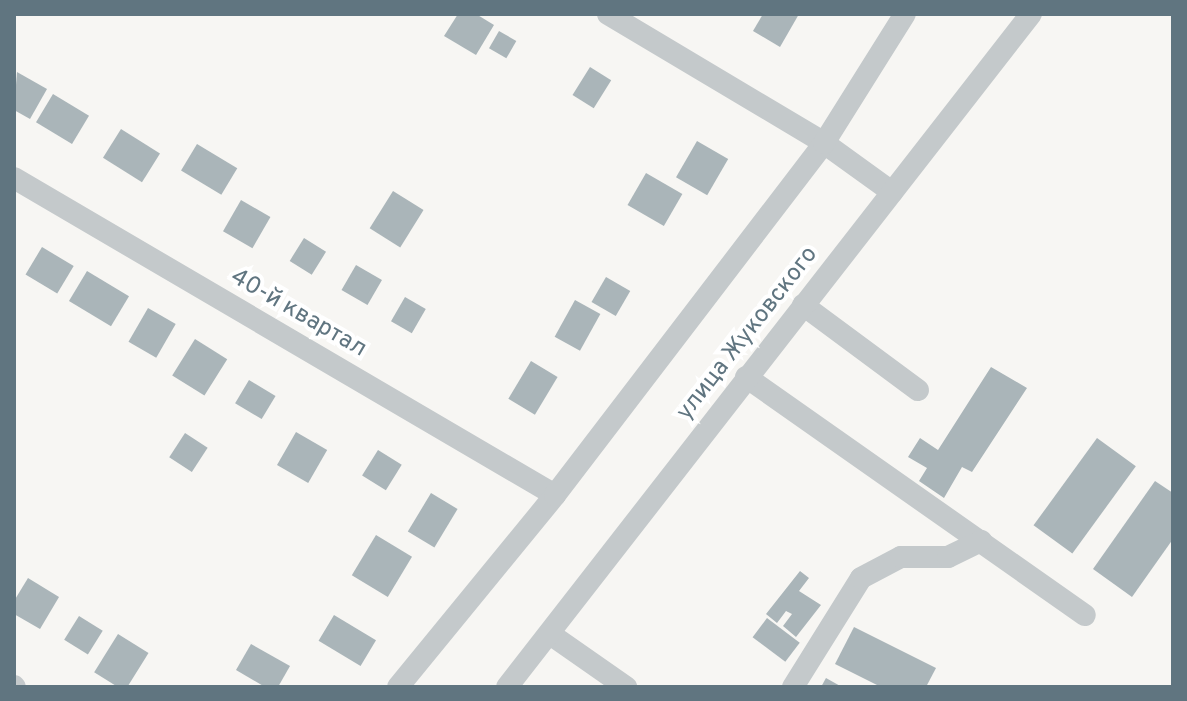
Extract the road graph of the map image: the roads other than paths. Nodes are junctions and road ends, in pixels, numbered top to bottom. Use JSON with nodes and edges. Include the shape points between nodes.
{"nodes":[{"id":1,"x":608,"y":14,"type":"edge"},
{"id":2,"x":905,"y":14,"type":"edge"},
{"id":3,"x":1031,"y":14,"type":"edge"},
{"id":4,"x":824,"y":143,"type":"junction"},
{"id":5,"x":14,"y":178,"type":"edge"},
{"id":6,"x":892,"y":192,"type":"junction"},
{"id":7,"x":803,"y":305,"type":"junction"},
{"id":8,"x":746,"y":377,"type":"junction"},
{"id":9,"x":918,"y":390,"type":"dead end"},
{"id":10,"x":555,"y":495,"type":"junction"},
{"id":11,"x":981,"y":541,"type":"junction"},
{"id":12,"x":1085,"y":615,"type":"dead end"},
{"id":13,"x":550,"y":634,"type":"junction"},
{"id":14,"x":398,"y":687,"type":"edge"},
{"id":15,"x":507,"y":687,"type":"edge"},
{"id":16,"x":626,"y":687,"type":"edge"},
{"id":17,"x":793,"y":687,"type":"edge"}],
"edges":[{"from":1,"to":4,"type":"street"},
{"from":2,"to":4,"type":"street"},
{"from":3,"to":6,"type":"street","name":"улица Жуковского"},
{"from":4,"to":6,"type":"street"},
{"from":4,"to":10,"type":"street"},
{"from":5,"to":10,"type":"street","name":"40-й квартал"},
{"from":6,"to":7,"type":"street","name":"улица Жуковского"},
{"from":7,"to":8,"type":"street","name":"улица Жуковского"},
{"from":7,"to":9,"type":"street"},
{"from":8,"to":11,"type":"street"},
{"from":8,"to":13,"type":"street","name":"улица Жуковского"},
{"from":10,"to":14,"type":"street"},
{"from":11,"to":12,"type":"street"},
{"from":11,"to":17,"type":"street","via":[[948,557],[901,557],[861,578]]},
{"from":13,"to":15,"type":"street","name":"улица Жуковского"},
{"from":13,"to":16,"type":"street"}]}
